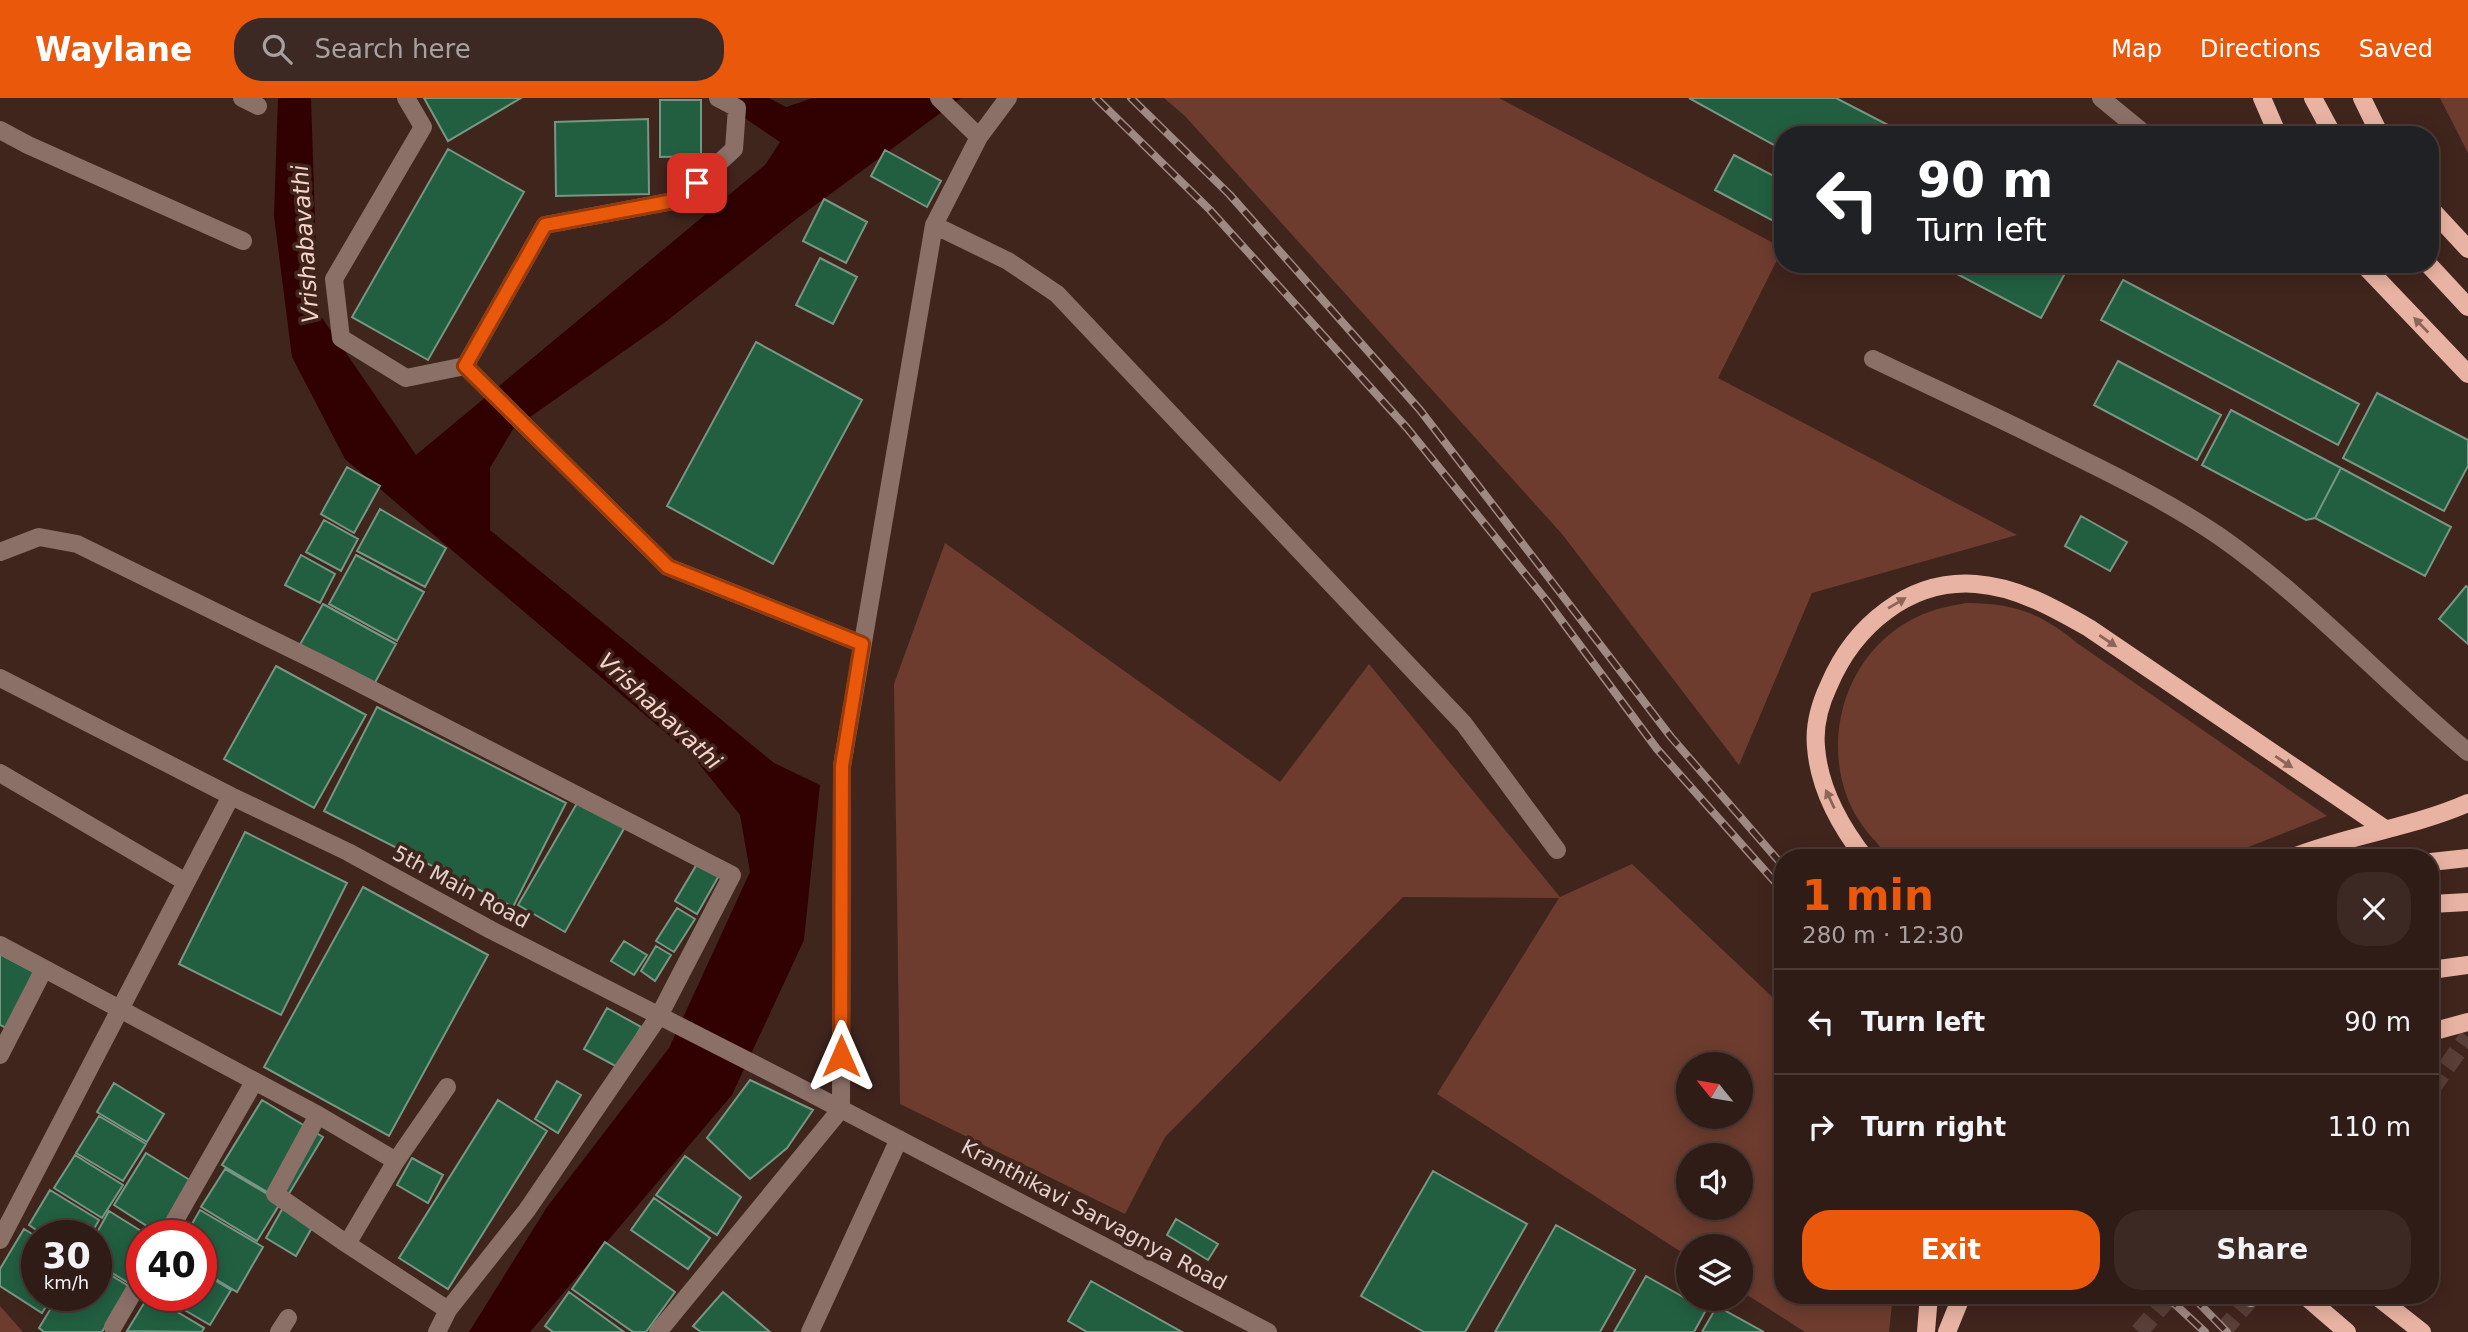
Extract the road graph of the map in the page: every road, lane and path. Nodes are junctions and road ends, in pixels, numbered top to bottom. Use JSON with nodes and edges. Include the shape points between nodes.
{"nodes":[{"id":1,"x":406,"y":98,"type":"edge"},
{"id":2,"x":718,"y":98,"type":"edge"},
{"id":3,"x":939,"y":98,"type":"edge"},
{"id":4,"x":1008,"y":98,"type":"edge"},
{"id":5,"x":2101,"y":98,"type":"edge"},
{"id":6,"x":2262,"y":98,"type":"edge"},
{"id":7,"x":2313,"y":98,"type":"edge"},
{"id":8,"x":2361,"y":98,"type":"edge"},
{"id":9,"x":2135,"y":126,"type":"edge"},
{"id":10,"x":2274,"y":126,"type":"edge"},
{"id":11,"x":2328,"y":126,"type":"edge"},
{"id":12,"x":2375,"y":126,"type":"edge"},
{"id":13,"x":0,"y":130,"type":"edge"},
{"id":14,"x":979,"y":137,"type":"junction"},
{"id":15,"x":2439,"y":217,"type":"edge"},
{"id":16,"x":934,"y":225,"type":"junction"},
{"id":17,"x":243,"y":242,"type":"dead end"},
{"id":18,"x":2468,"y":248,"type":"edge"},
{"id":19,"x":2372,"y":273,"type":"edge"},
{"id":20,"x":2436,"y":273,"type":"edge"},
{"id":21,"x":2468,"y":307,"type":"edge"},
{"id":22,"x":1873,"y":359,"type":"dead end"},
{"id":23,"x":465,"y":366,"type":"junction"},
{"id":24,"x":2468,"y":374,"type":"edge"},
{"id":25,"x":0,"y":552,"type":"edge"},
{"id":26,"x":862,"y":644,"type":"junction"},
{"id":27,"x":0,"y":678,"type":"edge"},
{"id":28,"x":2468,"y":752,"type":"edge"},
{"id":29,"x":0,"y":773,"type":"edge"},
{"id":30,"x":231,"y":796,"type":"junction"},
{"id":31,"x":2468,"y":803,"type":"edge"},
{"id":32,"x":2385,"y":829,"type":"junction"},
{"id":33,"x":1859,"y":849,"type":"edge"},
{"id":34,"x":2312,"y":849,"type":"edge"},
{"id":35,"x":1557,"y":850,"type":"dead end"},
{"id":36,"x":2468,"y":858,"type":"edge"},
{"id":37,"x":2439,"y":861,"type":"edge"},
{"id":38,"x":186,"y":882,"type":"junction"},
{"id":39,"x":2468,"y":902,"type":"edge"},
{"id":40,"x":2439,"y":904,"type":"edge"},
{"id":41,"x":0,"y":946,"type":"edge"},
{"id":42,"x":2468,"y":965,"type":"edge"},
{"id":43,"x":44,"y":969,"type":"junction"},
{"id":44,"x":2439,"y":969,"type":"edge"},
{"id":45,"x":120,"y":1010,"type":"junction"},
{"id":46,"x":659,"y":1016,"type":"junction"},
{"id":47,"x":2468,"y":1022,"type":"edge"},
{"id":48,"x":2439,"y":1030,"type":"edge"},
{"id":49,"x":0,"y":1055,"type":"edge"},
{"id":50,"x":254,"y":1082,"type":"junction"},
{"id":51,"x":447,"y":1087,"type":"dead end"},
{"id":52,"x":841,"y":1109,"type":"junction"},
{"id":53,"x":317,"y":1115,"type":"junction"},
{"id":54,"x":899,"y":1139,"type":"junction"},
{"id":55,"x":396,"y":1161,"type":"junction"},
{"id":56,"x":175,"y":1220,"type":"edge"},
{"id":57,"x":0,"y":1240,"type":"edge"},
{"id":58,"x":347,"y":1244,"type":"junction"},
{"id":59,"x":1928,"y":1304,"type":"edge"},
{"id":60,"x":1958,"y":1304,"type":"edge"},
{"id":61,"x":2314,"y":1304,"type":"edge"},
{"id":62,"x":2386,"y":1304,"type":"edge"},
{"id":63,"x":126,"y":1305,"type":"edge"},
{"id":64,"x":449,"y":1310,"type":"junction"},
{"id":65,"x":113,"y":1327,"type":"dead end"},
{"id":66,"x":437,"y":1332,"type":"edge"},
{"id":67,"x":658,"y":1332,"type":"edge"},
{"id":68,"x":810,"y":1332,"type":"edge"},
{"id":69,"x":1268,"y":1332,"type":"edge"},
{"id":70,"x":1926,"y":1332,"type":"edge"},
{"id":71,"x":1947,"y":1332,"type":"edge"},
{"id":72,"x":2347,"y":1332,"type":"edge"},
{"id":73,"x":2422,"y":1332,"type":"edge"}],
"edges":[{"from":1,"to":23,"type":"street","via":[[423,127],[334,279],[341,338],[406,378]]},
{"from":2,"to":23,"type":"street","via":[[737,108],[734,149],[679,200],[545,225]]},
{"from":3,"to":14,"type":"street"},
{"from":4,"to":14,"type":"street"},
{"from":5,"to":9,"type":"street"},
{"from":6,"to":10,"type":"main road"},
{"from":7,"to":11,"type":"main road"},
{"from":8,"to":12,"type":"main road"},
{"from":13,"to":17,"type":"street"},
{"from":14,"to":16,"type":"street"},
{"from":15,"to":18,"type":"main road"},
{"from":16,"to":26,"type":"street"},
{"from":16,"to":35,"type":"street","via":[[1008,261],[1058,294],[1464,724]]},
{"from":24,"to":19,"type":"main road","one_way":true},
{"from":20,"to":21,"type":"main road"},
{"from":22,"to":28,"type":"street","via":[[2146,491],[2219,536],[2282,584]]},
{"from":23,"to":26,"type":"street","via":[[668,567]]},
{"from":25,"to":46,"type":"street","via":[[38,537],[78,544],[732,875]]},
{"from":26,"to":52,"type":"street","via":[[842,766]]},
{"from":27,"to":30,"type":"street","name":"5th Main Road"},
{"from":29,"to":38,"type":"street"},
{"from":30,"to":38,"type":"street"},
{"from":30,"to":46,"type":"street","name":"5th Main Road","via":[[348,852]]},
{"from":31,"to":32,"type":"main road"},
{"from":33,"to":32,"type":"main road","one_way":true,"via":[[1822,782],[1816,746],[1820,706],[1837,666],[1858,635],[1883,612],[1910,596],[1974,584],[2032,598],[2089,628]]},
{"from":32,"to":34,"type":"main road"},
{"from":36,"to":37,"type":"main road"},
{"from":38,"to":45,"type":"street"},
{"from":39,"to":40,"type":"main road"},
{"from":41,"to":43,"type":"street"},
{"from":42,"to":44,"type":"main road"},
{"from":43,"to":45,"type":"street"},
{"from":43,"to":49,"type":"street"},
{"from":45,"to":50,"type":"street"},
{"from":45,"to":57,"type":"street"},
{"from":46,"to":52,"type":"street","name":"5th Main Road"},
{"from":46,"to":64,"type":"street","via":[[527,1210]]},
{"from":47,"to":48,"type":"main road"},
{"from":50,"to":53,"type":"street"},
{"from":50,"to":56,"type":"street"},
{"from":51,"to":55,"type":"street"},
{"from":52,"to":54,"type":"street","name":"5th Main Road"},
{"from":52,"to":67,"type":"street"},
{"from":53,"to":55,"type":"street"},
{"from":53,"to":58,"type":"street","via":[[275,1194]]},
{"from":54,"to":68,"type":"street"},
{"from":54,"to":69,"type":"street","name":"Kranthikavi Sarvagnya Road"},
{"from":55,"to":58,"type":"street"},
{"from":58,"to":64,"type":"street"},
{"from":59,"to":70,"type":"main road"},
{"from":60,"to":71,"type":"main road"},
{"from":61,"to":72,"type":"main road"},
{"from":62,"to":73,"type":"main road"},
{"from":63,"to":65,"type":"street"},
{"from":64,"to":66,"type":"street"}]}
